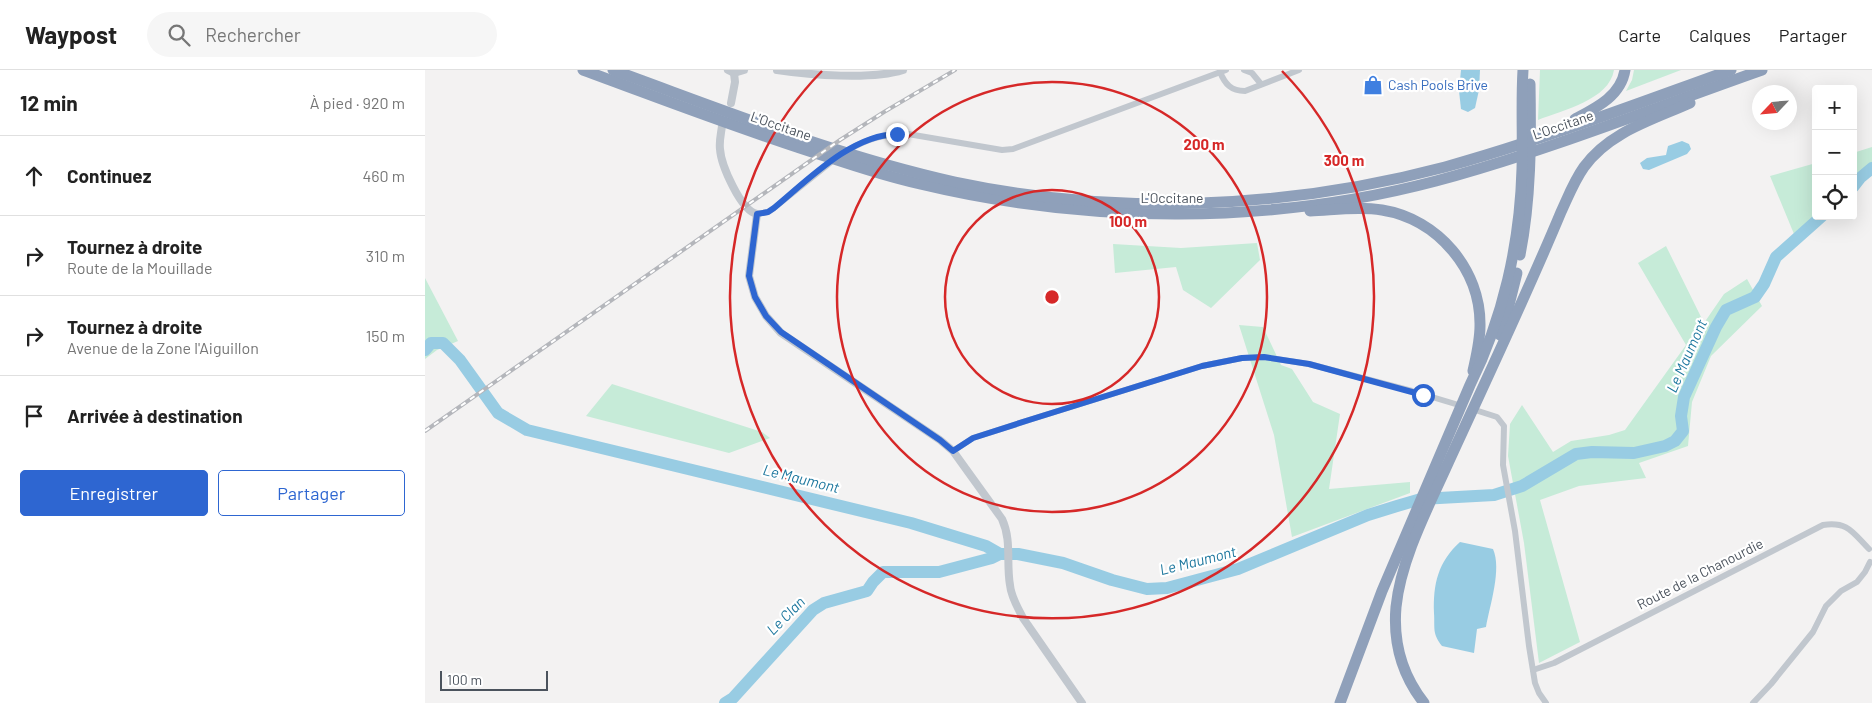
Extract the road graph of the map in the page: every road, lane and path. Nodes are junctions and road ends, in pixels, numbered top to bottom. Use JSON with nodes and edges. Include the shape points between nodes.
{"nodes":[{"id":1,"x":583,"y":70,"type":"edge"},
{"id":2,"x":613,"y":70,"type":"edge"},
{"id":3,"x":744,"y":70,"type":"edge"},
{"id":4,"x":777,"y":70,"type":"edge"},
{"id":5,"x":903,"y":70,"type":"edge"},
{"id":6,"x":1244,"y":70,"type":"edge"},
{"id":7,"x":1299,"y":70,"type":"edge"},
{"id":8,"x":1523,"y":70,"type":"edge"},
{"id":9,"x":1530,"y":70,"type":"edge"},
{"id":10,"x":1625,"y":70,"type":"edge"},
{"id":11,"x":1731,"y":70,"type":"edge"},
{"id":12,"x":1763,"y":70,"type":"edge"},
{"id":13,"x":731,"y":71,"type":"edge"},
{"id":14,"x":1223,"y":71,"type":"edge"},
{"id":15,"x":1261,"y":84,"type":"junction"},
{"id":16,"x":731,"y":103,"type":"dead end"},
{"id":17,"x":1526,"y":119,"type":"junction"},
{"id":18,"x":722,"y":126,"type":"dead end"},
{"id":19,"x":1535,"y":138,"type":"junction"},
{"id":20,"x":1263,"y":210,"type":"junction"},
{"id":21,"x":757,"y":214,"type":"junction"},
{"id":22,"x":1493,"y":342,"type":"junction"},
{"id":23,"x":953,"y":451,"type":"junction"},
{"id":24,"x":1870,"y":548,"type":"edge"},
{"id":25,"x":1871,"y":562,"type":"edge"},
{"id":26,"x":1533,"y":670,"type":"junction"},
{"id":27,"x":1082,"y":703,"type":"edge"},
{"id":28,"x":1340,"y":703,"type":"edge"},
{"id":29,"x":1424,"y":703,"type":"edge"},
{"id":30,"x":1546,"y":703,"type":"edge"},
{"id":31,"x":1753,"y":703,"type":"edge"}],
"edges":[{"from":1,"to":20,"type":"highway","name":"L'Occitane","via":[[793,146],[921,185],[1005,202],[1099,212],[1173,214]]},
{"from":2,"to":19,"type":"highway","name":"L'Occitane","via":[[867,159],[957,182],[1032,194],[1123,202],[1213,202],[1297,195],[1393,179]]},
{"from":3,"to":13,"type":"street"},
{"from":4,"to":5,"type":"street","via":[[873,75]]},
{"from":6,"to":15,"type":"street","via":[[1252,73]]},
{"from":7,"to":15,"type":"street"},
{"from":8,"to":17,"type":"highway"},
{"from":9,"to":17,"type":"highway"},
{"from":10,"to":19,"type":"highway","via":[[1613,94],[1595,109]]},
{"from":11,"to":19,"type":"highway","name":"L'Occitane"},
{"from":12,"to":20,"type":"highway","name":"L'Occitane","via":[[1496,164],[1433,182]]},
{"from":12,"to":22,"type":"highway","via":[[1626,131],[1595,154],[1572,188]]},
{"from":13,"to":16,"type":"street","via":[[735,82]]},
{"from":14,"to":15,"type":"street","via":[[1225,84],[1238,91]]},
{"from":14,"to":21,"type":"street","via":[[1013,149],[1002,150],[908,134],[870,138],[837,158],[768,212]]},
{"from":17,"to":22,"type":"highway","via":[[1523,241],[1513,291]]},
{"from":18,"to":21,"type":"street","via":[[720,150],[725,168],[742,203],[748,211]]},
{"from":20,"to":22,"type":"highway","via":[[1359,208],[1394,213],[1426,227],[1460,260],[1471,281],[1479,314]]},
{"from":21,"to":23,"type":"street","via":[[749,276],[755,297],[766,316],[781,332]]},
{"from":22,"to":28,"type":"highway","via":[[1470,385],[1407,532]]},
{"from":22,"to":29,"type":"highway","via":[[1483,386],[1419,530],[1399,590],[1398,647],[1412,686]]},
{"from":23,"to":26,"type":"street","via":[[973,438],[1202,366],[1264,357],[1309,364],[1497,417],[1504,426],[1503,465]]},
{"from":23,"to":27,"type":"street","via":[[1007,529],[1010,587],[1015,604]]},
{"from":24,"to":25,"type":"street"},
{"from":24,"to":26,"type":"street","name":"Route de la Chanourdie","via":[[1848,528],[1835,523],[1823,525],[1554,664]]},
{"from":25,"to":31,"type":"street","via":[[1857,582],[1841,591],[1826,606],[1813,632]]},
{"from":26,"to":30,"type":"street","via":[[1539,693]]}]}
